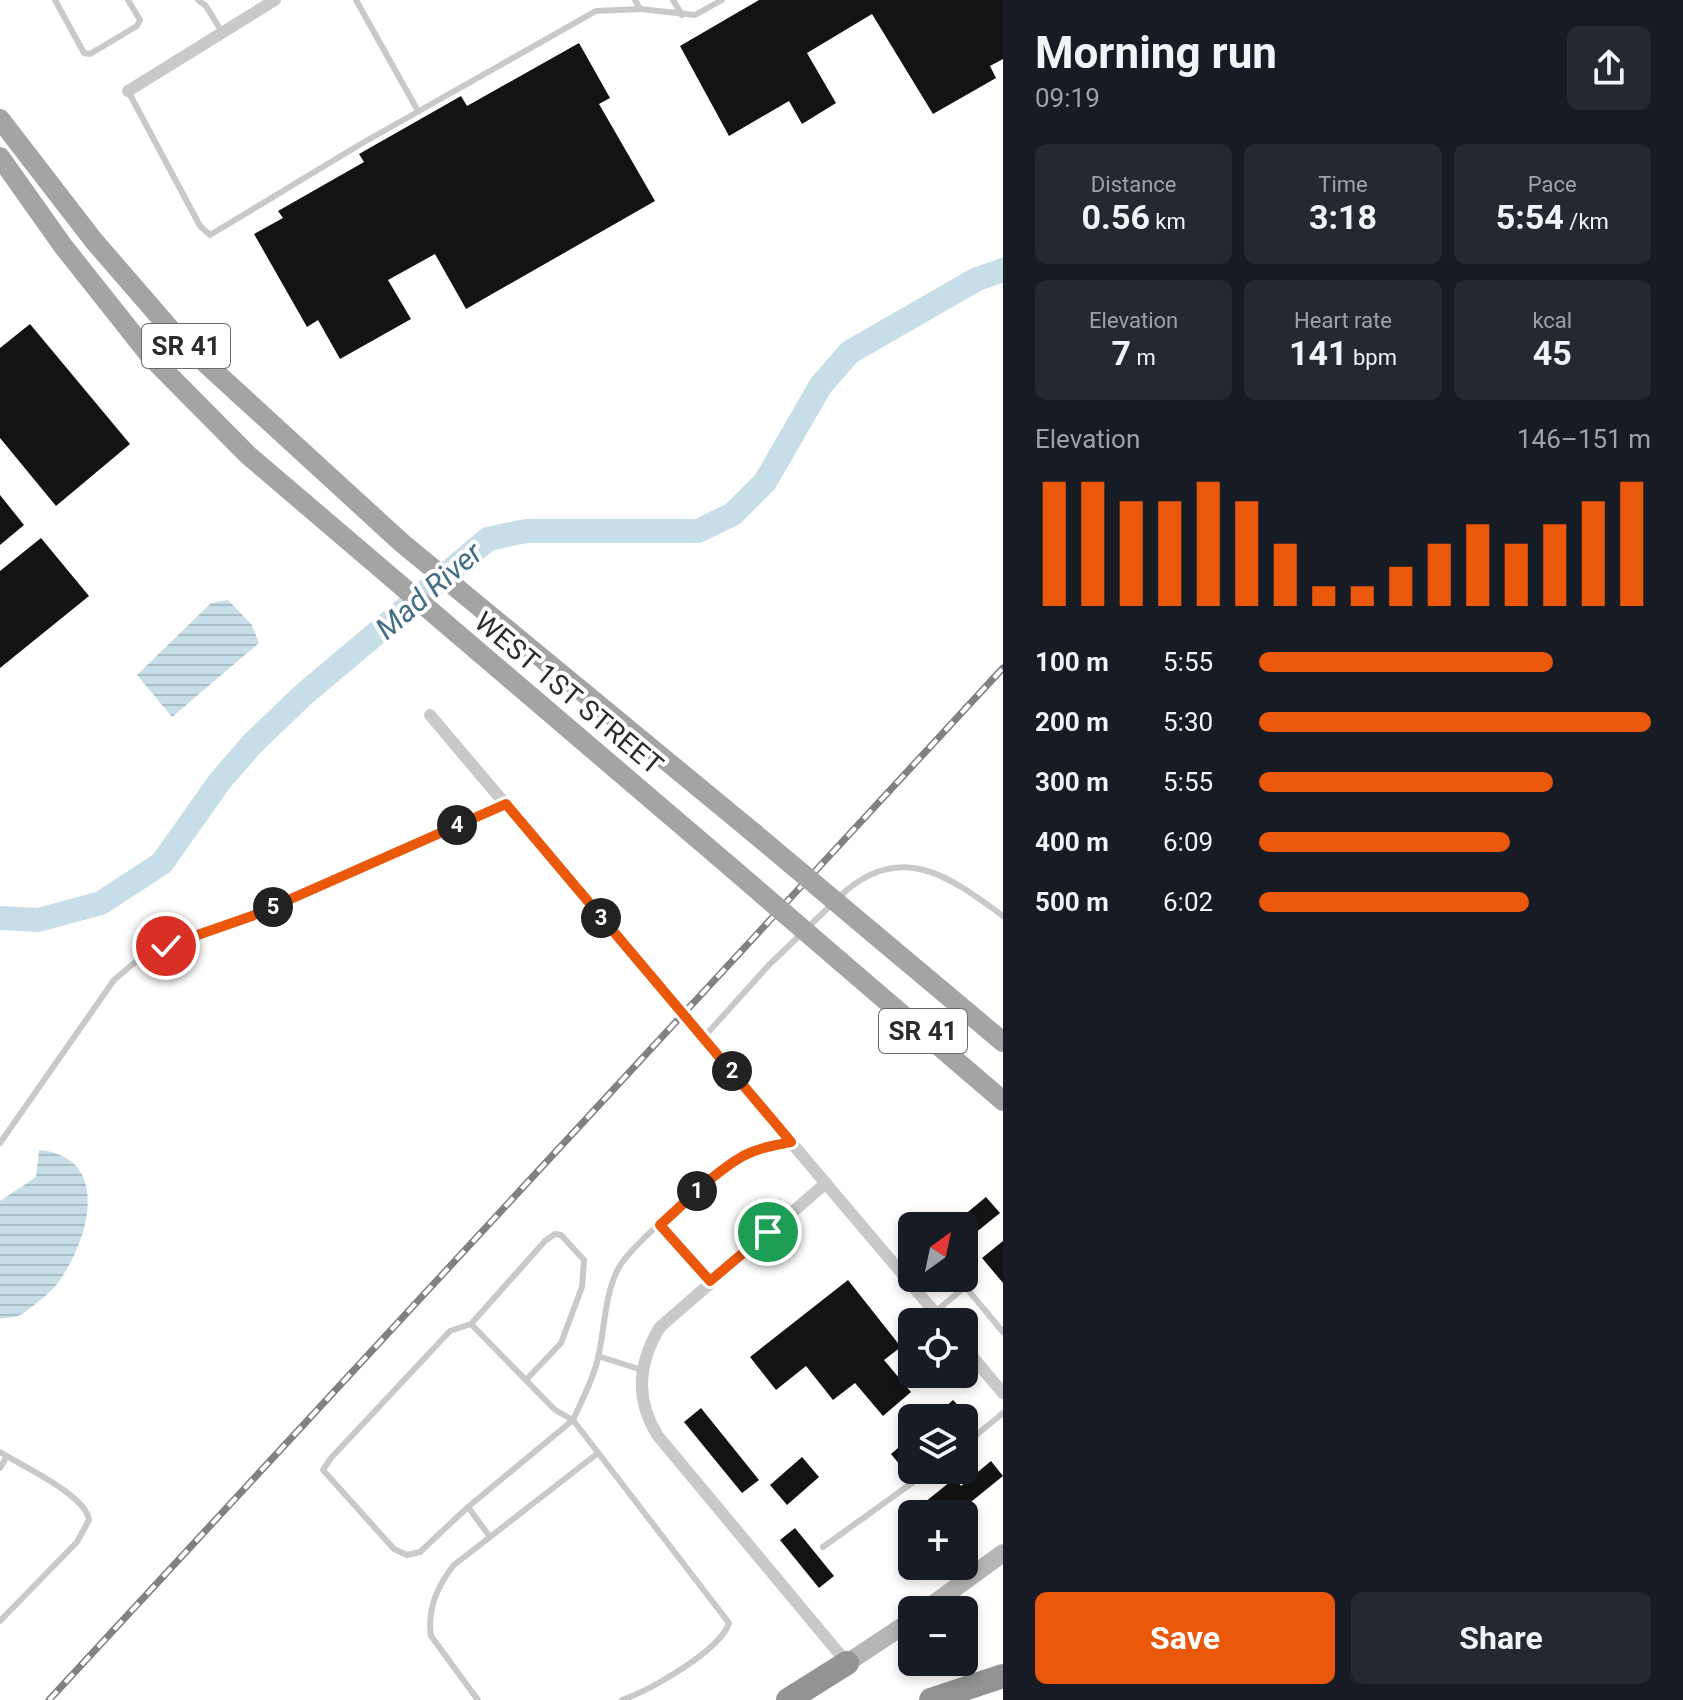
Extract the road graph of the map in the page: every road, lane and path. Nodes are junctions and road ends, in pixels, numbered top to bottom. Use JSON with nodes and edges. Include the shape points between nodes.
{"nodes":[{"id":1,"x":55,"y":0,"type":"edge"},
{"id":2,"x":128,"y":0,"type":"edge"},
{"id":3,"x":275,"y":0,"type":"edge"},
{"id":4,"x":356,"y":0,"type":"edge"},
{"id":5,"x":635,"y":0,"type":"edge"},
{"id":6,"x":673,"y":0,"type":"edge"},
{"id":7,"x":722,"y":0,"type":"edge"},
{"id":8,"x":202,"y":1,"type":"edge"},
{"id":9,"x":640,"y":9,"type":"junction"},
{"id":10,"x":682,"y":15,"type":"junction"},
{"id":11,"x":222,"y":32,"type":"junction"},
{"id":12,"x":128,"y":91,"type":"joint"},
{"id":13,"x":418,"y":111,"type":"junction"},
{"id":14,"x":0,"y":119,"type":"edge"},
{"id":15,"x":0,"y":157,"type":"edge"},
{"id":16,"x":430,"y":715,"type":"dead end"},
{"id":17,"x":506,"y":804,"type":"junction"},
{"id":18,"x":1003,"y":916,"type":"edge"},
{"id":19,"x":703,"y":1038,"type":"junction"},
{"id":20,"x":1003,"y":1042,"type":"edge"},
{"id":21,"x":1003,"y":1101,"type":"edge"},
{"id":22,"x":791,"y":1142,"type":"junction"},
{"id":23,"x":0,"y":1143,"type":"edge"},
{"id":24,"x":826,"y":1183,"type":"junction"},
{"id":25,"x":660,"y":1225,"type":"junction"},
{"id":26,"x":898,"y":1261,"type":"edge"},
{"id":27,"x":710,"y":1281,"type":"junction"},
{"id":28,"x":961,"y":1292,"type":"edge"},
{"id":29,"x":969,"y":1292,"type":"edge"},
{"id":30,"x":947,"y":1308,"type":"edge"},
{"id":31,"x":471,"y":1324,"type":"junction"},
{"id":32,"x":1003,"y":1332,"type":"edge"},
{"id":33,"x":598,"y":1356,"type":"junction"},
{"id":34,"x":978,"y":1364,"type":"edge"},
{"id":35,"x":642,"y":1370,"type":"junction"},
{"id":36,"x":526,"y":1380,"type":"junction"},
{"id":37,"x":1003,"y":1393,"type":"edge"},
{"id":38,"x":1003,"y":1413,"type":"edge"},
{"id":39,"x":573,"y":1420,"type":"junction"},
{"id":40,"x":978,"y":1434,"type":"edge"},
{"id":41,"x":0,"y":1452,"type":"edge"},
{"id":42,"x":598,"y":1453,"type":"junction"},
{"id":43,"x":7,"y":1456,"type":"junction"},
{"id":44,"x":0,"y":1468,"type":"edge"},
{"id":45,"x":911,"y":1484,"type":"edge"},
{"id":46,"x":468,"y":1507,"type":"junction"},
{"id":47,"x":490,"y":1537,"type":"junction"},
{"id":48,"x":823,"y":1547,"type":"dead end"},
{"id":49,"x":1003,"y":1553,"type":"edge"},
{"id":50,"x":944,"y":1596,"type":"edge"},
{"id":51,"x":0,"y":1621,"type":"edge"},
{"id":52,"x":898,"y":1629,"type":"edge"},
{"id":53,"x":847,"y":1663,"type":"junction"},
{"id":54,"x":1003,"y":1676,"type":"edge"},
{"id":55,"x":478,"y":1700,"type":"edge"},
{"id":56,"x":622,"y":1700,"type":"edge"},
{"id":57,"x":788,"y":1700,"type":"edge"},
{"id":58,"x":931,"y":1700,"type":"edge"}],
"edges":[{"from":1,"to":2,"type":"lane","via":[[84,53],[90,54],[137,26],[140,20]]},
{"from":3,"to":11,"type":"street"},
{"from":4,"to":13,"type":"lane"},
{"from":5,"to":9,"type":"lane"},
{"from":6,"to":10,"type":"lane"},
{"from":7,"to":10,"type":"lane","via":[[695,15]]},
{"from":8,"to":11,"type":"lane"},
{"from":9,"to":10,"type":"lane"},
{"from":9,"to":13,"type":"lane","via":[[596,11]]},
{"from":11,"to":12,"type":"street"},
{"from":12,"to":13,"type":"lane","via":[[200,226],[210,235]]},
{"from":14,"to":20,"type":"main road","name":"WEST 1ST STREET","number":"SR 41","bridge":true,"via":[[94,241],[178,338],[402,543]]},
{"from":15,"to":21,"type":"main road","name":"WEST 1ST STREET","number":"SR 41","bridge":true,"via":[[151,357],[248,455]]},
{"from":16,"to":17,"type":"street"},
{"from":17,"to":19,"type":"street"},
{"from":17,"to":23,"type":"lane","via":[[252,916],[141,957],[114,980]]},
{"from":18,"to":19,"type":"lane","via":[[965,888],[926,869],[875,872],[821,914]]},
{"from":19,"to":22,"type":"street"},
{"from":22,"to":24,"type":"street"},
{"from":22,"to":25,"type":"lane","via":[[743,1156]]},
{"from":24,"to":26,"type":"street"},
{"from":24,"to":27,"type":"street"},
{"from":25,"to":27,"type":"lane"},
{"from":25,"to":33,"type":"lane","via":[[619,1266],[609,1289]]},
{"from":27,"to":35,"type":"street","via":[[660,1327]]},
{"from":28,"to":30,"type":"lane"},
{"from":29,"to":32,"type":"lane"},
{"from":31,"to":36,"type":"lane"},
{"from":31,"to":36,"type":"lane","via":[[545,1241],[561,1235],[584,1260],[582,1287],[561,1343]]},
{"from":31,"to":46,"type":"lane","via":[[450,1331],[323,1470],[394,1549],[407,1555],[420,1552]]},
{"from":33,"to":35,"type":"lane"},
{"from":33,"to":39,"type":"lane"},
{"from":34,"to":37,"type":"street"},
{"from":35,"to":53,"type":"street","via":[[644,1408],[658,1436]]},
{"from":36,"to":39,"type":"lane","via":[[555,1410]]},
{"from":38,"to":40,"type":"lane"},
{"from":39,"to":42,"type":"lane"},
{"from":39,"to":46,"type":"lane"},
{"from":41,"to":43,"type":"lane"},
{"from":42,"to":47,"type":"lane"},
{"from":42,"to":56,"type":"lane","via":[[729,1623],[719,1641],[649,1690]]},
{"from":43,"to":44,"type":"lane"},
{"from":43,"to":51,"type":"lane","via":[[84,1505],[89,1520],[77,1542]]},
{"from":45,"to":48,"type":"lane"},
{"from":46,"to":47,"type":"lane"},
{"from":47,"to":55,"type":"lane","via":[[443,1579],[429,1624],[435,1645]]},
{"from":49,"to":50,"type":"main road"},
{"from":52,"to":53,"type":"main road"},
{"from":53,"to":57,"type":"highway"},
{"from":54,"to":58,"type":"highway"}]}
